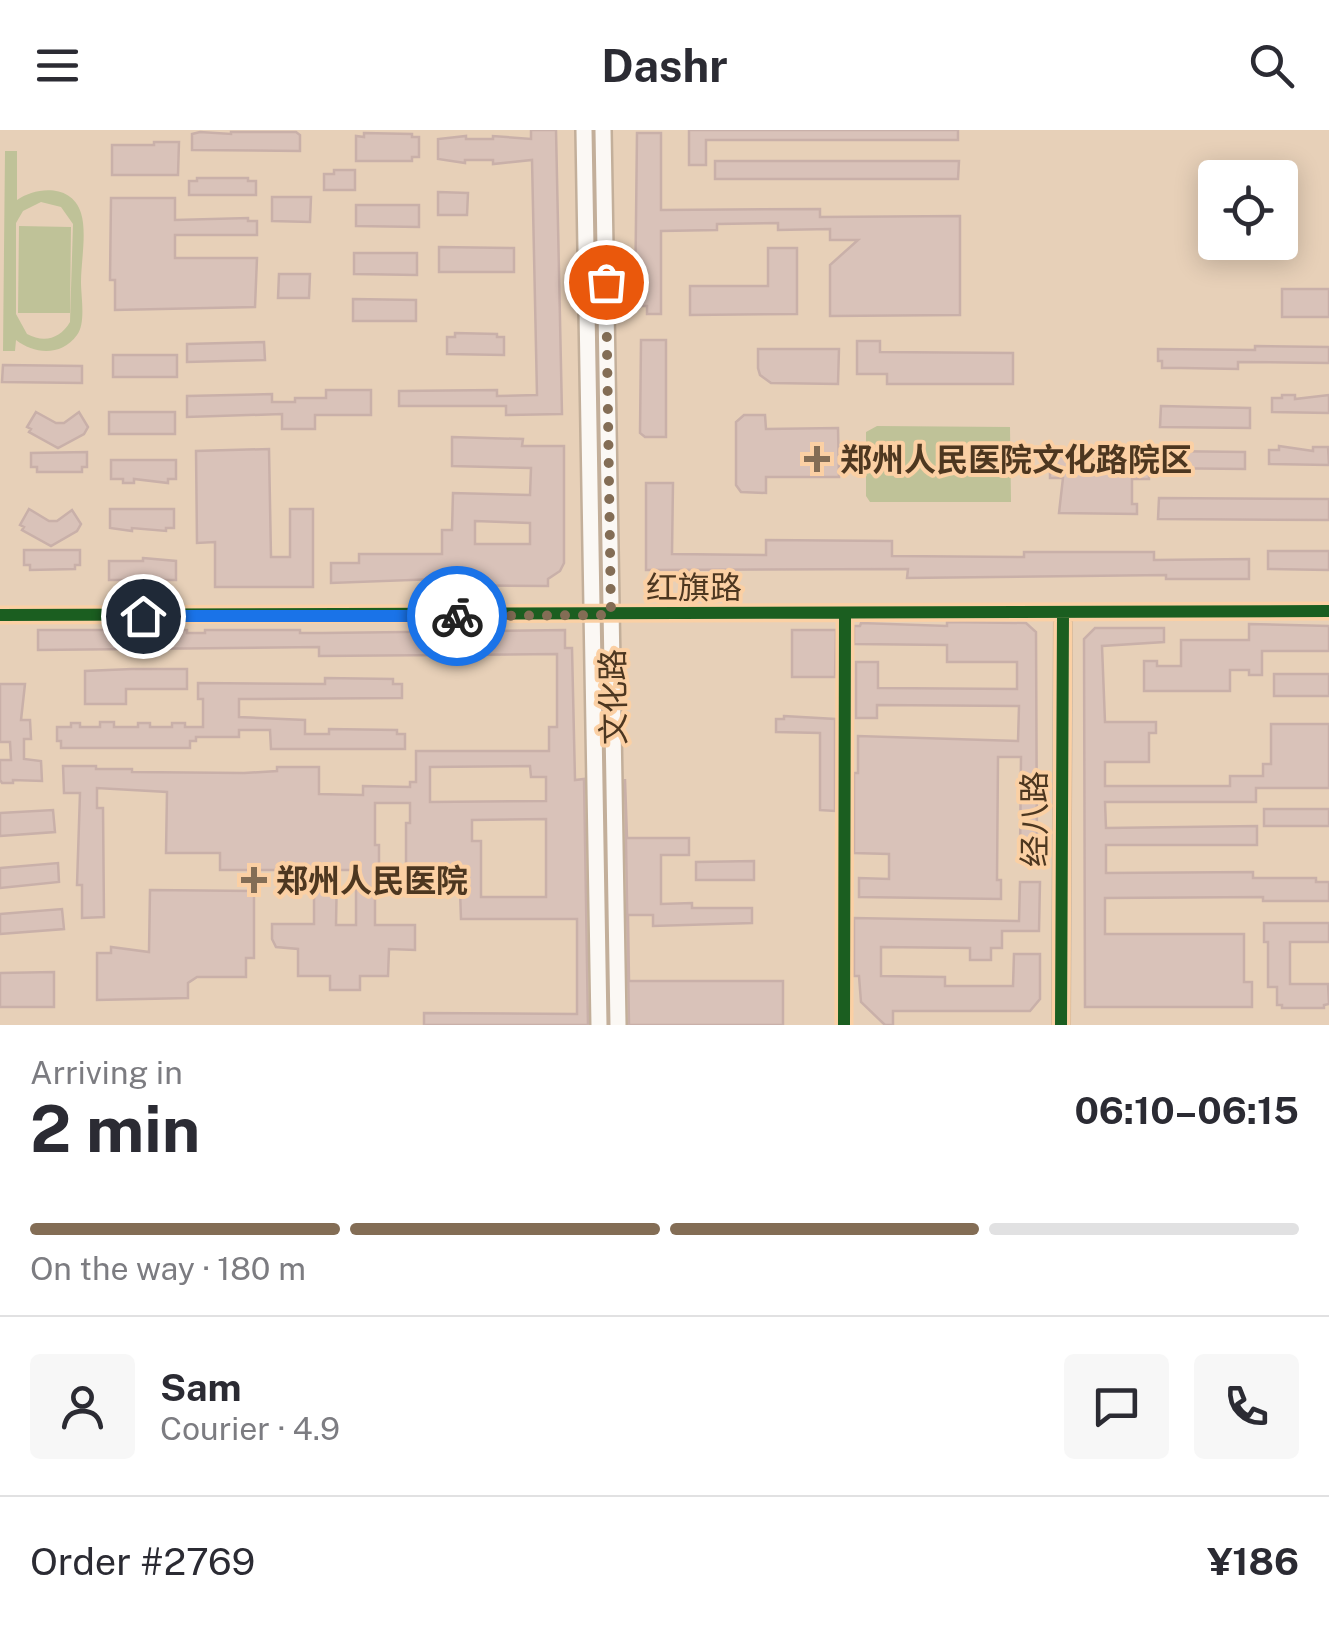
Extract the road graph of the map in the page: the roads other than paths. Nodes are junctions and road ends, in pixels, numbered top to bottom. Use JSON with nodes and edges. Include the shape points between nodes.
{"nodes":[{"id":1,"x":584,"y":130,"type":"edge"},
{"id":2,"x":603,"y":130,"type":"edge"},
{"id":3,"x":1329,"y":611,"type":"edge"},
{"id":4,"x":1063,"y":612,"type":"junction"},
{"id":5,"x":845,"y":614,"type":"junction"},
{"id":6,"x":611,"y":615,"type":"junction"},
{"id":7,"x":0,"y":616,"type":"edge"},
{"id":8,"x":592,"y":616,"type":"junction"},
{"id":9,"x":599,"y":1025,"type":"edge"},
{"id":10,"x":618,"y":1025,"type":"edge"},
{"id":11,"x":844,"y":1025,"type":"edge"},
{"id":12,"x":1061,"y":1025,"type":"edge"}],
"edges":[{"from":1,"to":8,"type":"main road","name":"文化路"},
{"from":2,"to":6,"type":"main road","name":"文化路"},
{"from":3,"to":4,"type":"street","name":"红旗路"},
{"from":4,"to":5,"type":"street","name":"红旗路"},
{"from":4,"to":12,"type":"main road","name":"经八路"},
{"from":5,"to":6,"type":"street","name":"红旗路"},
{"from":5,"to":11,"type":"street"},
{"from":6,"to":8,"type":"street","name":"红旗路"},
{"from":6,"to":10,"type":"main road","name":"文化路"},
{"from":7,"to":8,"type":"street","name":"红旗路"},
{"from":8,"to":9,"type":"main road","name":"文化路"}]}
